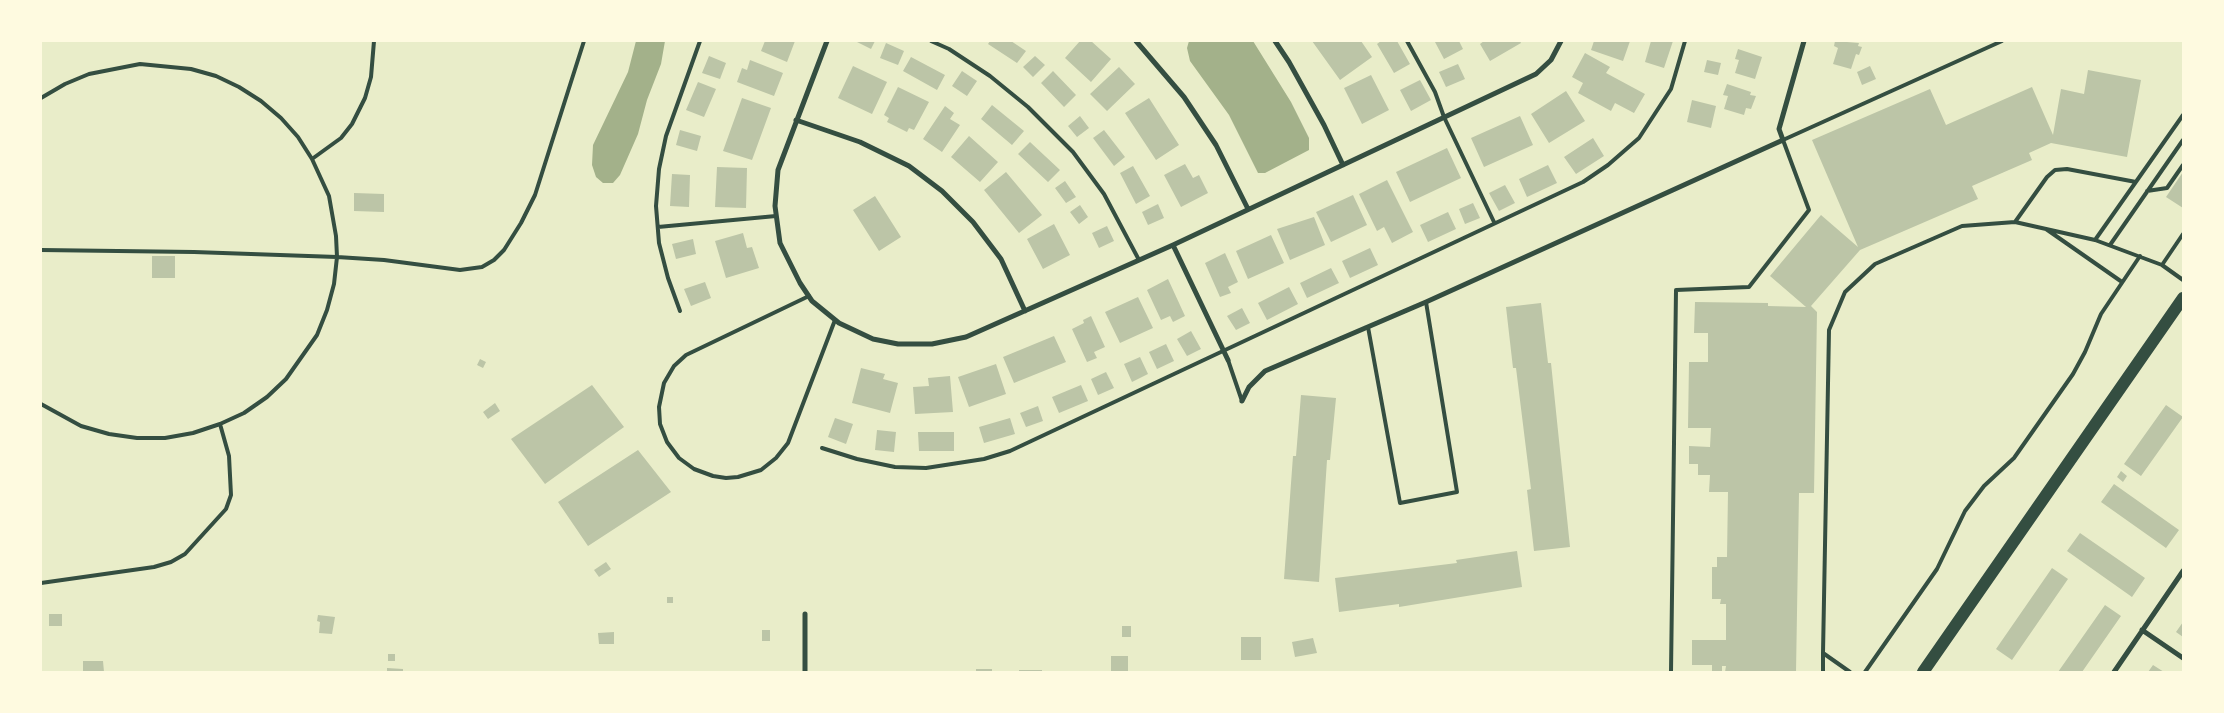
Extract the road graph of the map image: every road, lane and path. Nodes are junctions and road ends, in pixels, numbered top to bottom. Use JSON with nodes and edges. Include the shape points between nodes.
{"nodes":[{"id":1,"x":374,"y":41,"type":"edge"},
{"id":2,"x":584,"y":41,"type":"edge"},
{"id":3,"x":700,"y":41,"type":"edge"},
{"id":4,"x":827,"y":41,"type":"edge"},
{"id":5,"x":931,"y":41,"type":"edge"},
{"id":6,"x":1136,"y":41,"type":"edge"},
{"id":7,"x":1275,"y":41,"type":"edge"},
{"id":8,"x":1407,"y":41,"type":"edge"},
{"id":9,"x":1561,"y":41,"type":"edge"},
{"id":10,"x":1685,"y":41,"type":"edge"},
{"id":11,"x":1804,"y":41,"type":"edge"},
{"id":12,"x":2002,"y":41,"type":"edge"},
{"id":13,"x":41,"y":98,"type":"edge"},
{"id":14,"x":2183,"y":115,"type":"edge"},
{"id":15,"x":1444,"y":117,"type":"junction"},
{"id":16,"x":796,"y":120,"type":"junction"},
{"id":17,"x":1783,"y":140,"type":"junction"},
{"id":18,"x":2183,"y":140,"type":"edge"},
{"id":19,"x":312,"y":159,"type":"junction"},
{"id":20,"x":1343,"y":165,"type":"junction"},
{"id":21,"x":2183,"y":165,"type":"edge"},
{"id":22,"x":2136,"y":182,"type":"junction"},
{"id":23,"x":2147,"y":192,"type":"junction"},
{"id":24,"x":1248,"y":210,"type":"junction"},
{"id":25,"x":776,"y":216,"type":"junction"},
{"id":26,"x":1494,"y":222,"type":"junction"},
{"id":27,"x":2015,"y":222,"type":"junction"},
{"id":28,"x":658,"y":227,"type":"junction"},
{"id":29,"x":2042,"y":227,"type":"junction"},
{"id":30,"x":2183,"y":234,"type":"edge"},
{"id":31,"x":2095,"y":240,"type":"junction"},
{"id":32,"x":1173,"y":245,"type":"junction"},
{"id":33,"x":2110,"y":245,"type":"junction"},
{"id":34,"x":41,"y":250,"type":"edge"},
{"id":35,"x":2140,"y":256,"type":"junction"},
{"id":36,"x":337,"y":257,"type":"junction"},
{"id":37,"x":1139,"y":260,"type":"junction"},
{"id":38,"x":2162,"y":265,"type":"junction"},
{"id":39,"x":2183,"y":280,"type":"edge"},
{"id":40,"x":2122,"y":282,"type":"junction"},
{"id":41,"x":808,"y":296,"type":"junction"},
{"id":42,"x":2183,"y":298,"type":"edge"},
{"id":43,"x":1426,"y":302,"type":"junction"},
{"id":44,"x":680,"y":311,"type":"dead end"},
{"id":45,"x":1025,"y":311,"type":"junction"},
{"id":46,"x":835,"y":320,"type":"junction"},
{"id":47,"x":1368,"y":327,"type":"junction"},
{"id":48,"x":1223,"y":350,"type":"junction"},
{"id":49,"x":1228,"y":360,"type":"joint"},
{"id":50,"x":1242,"y":401,"type":"joint"},
{"id":51,"x":41,"y":404,"type":"edge"},
{"id":52,"x":220,"y":424,"type":"junction"},
{"id":53,"x":822,"y":448,"type":"dead end"},
{"id":54,"x":2183,"y":571,"type":"edge"},
{"id":55,"x":41,"y":582,"type":"edge"},
{"id":56,"x":806,"y":614,"type":"dead end"},
{"id":57,"x":2142,"y":630,"type":"junction"},
{"id":58,"x":1823,"y":653,"type":"junction"},
{"id":59,"x":2183,"y":658,"type":"edge"},
{"id":60,"x":805,"y":672,"type":"edge"},
{"id":61,"x":1671,"y":672,"type":"edge"},
{"id":62,"x":1823,"y":672,"type":"edge"},
{"id":63,"x":1850,"y":672,"type":"edge"},
{"id":64,"x":1865,"y":672,"type":"edge"},
{"id":65,"x":1923,"y":672,"type":"edge"},
{"id":66,"x":2114,"y":672,"type":"edge"}],
"edges":[{"from":1,"to":19,"type":"lane","via":[[371,77],[352,124],[341,138]]},
{"from":2,"to":36,"type":"lane","via":[[535,194],[521,223],[494,260],[482,267],[460,270]]},
{"from":3,"to":28,"type":"lane","via":[[666,136],[659,169]]},
{"from":4,"to":16,"type":"street"},
{"from":5,"to":37,"type":"lane","via":[[990,76],[1028,107],[1073,152],[1104,194]]},
{"from":6,"to":24,"type":"street","via":[[1184,97],[1211,137]]},
{"from":7,"to":20,"type":"street","via":[[1324,124]]},
{"from":8,"to":15,"type":"lane","via":[[1435,92]]},
{"from":9,"to":15,"type":"street","via":[[1551,60],[1536,74]]},
{"from":10,"to":26,"type":"lane","via":[[1671,89],[1638,138],[1625,151],[1583,182]]},
{"from":11,"to":17,"type":"street","via":[[1779,129]]},
{"from":12,"to":17,"type":"lane"},
{"from":13,"to":19,"type":"lane","via":[[65,84],[114,67],[148,64],[191,69],[216,76],[261,101],[298,137]]},
{"from":14,"to":22,"type":"lane"},
{"from":15,"to":20,"type":"street"},
{"from":15,"to":26,"type":"lane"},
{"from":16,"to":25,"type":"street","via":[[778,170]]},
{"from":16,"to":45,"type":"street","via":[[860,142],[901,162],[942,191],[973,222],[1001,258]]},
{"from":17,"to":43,"type":"street"},
{"from":17,"to":61,"type":"lane","via":[[1809,210],[1749,287],[1676,290]]},
{"from":18,"to":23,"type":"lane"},
{"from":19,"to":36,"type":"lane","via":[[330,203]]},
{"from":20,"to":24,"type":"street"},
{"from":21,"to":23,"type":"lane","via":[[2167,188]]},
{"from":22,"to":27,"type":"lane","via":[[2067,169],[2056,170],[2047,177]]},
{"from":22,"to":31,"type":"lane"},
{"from":23,"to":33,"type":"lane"},
{"from":24,"to":32,"type":"street"},
{"from":25,"to":28,"type":"lane"},
{"from":25,"to":41,"type":"street","via":[[780,242]]},
{"from":26,"to":48,"type":"lane"},
{"from":27,"to":29,"type":"lane"},
{"from":27,"to":58,"type":"lane","via":[[1962,226],[1875,264],[1845,292],[1829,330]]},
{"from":28,"to":44,"type":"lane","via":[[668,278]]},
{"from":29,"to":31,"type":"lane"},
{"from":29,"to":40,"type":"lane"},
{"from":30,"to":38,"type":"lane"},
{"from":31,"to":33,"type":"lane"},
{"from":32,"to":37,"type":"street"},
{"from":32,"to":48,"type":"street"},
{"from":33,"to":35,"type":"lane"},
{"from":34,"to":36,"type":"lane"},
{"from":35,"to":38,"type":"lane"},
{"from":35,"to":40,"type":"lane"},
{"from":36,"to":52,"type":"lane","via":[[328,310],[303,358],[267,397]]},
{"from":37,"to":45,"type":"street"},
{"from":38,"to":39,"type":"lane"},
{"from":40,"to":64,"type":"lane","via":[[2097,319],[2073,374],[2014,458],[1978,493],[1961,519],[1937,569]]},
{"from":41,"to":46,"type":"street"},
{"from":41,"to":46,"type":"lane","via":[[686,354],[674,366],[664,383],[659,404],[660,424],[667,442],[679,458],[694,469],[726,478],[761,470],[776,458],[788,443]]},
{"from":42,"to":65,"type":"main road"},
{"from":43,"to":47,"type":"street"},
{"from":43,"to":47,"type":"lane","via":[[1457,492],[1400,503]]},
{"from":45,"to":46,"type":"street","via":[[966,337],[932,344],[898,344],[873,339]]},
{"from":47,"to":50,"type":"street","via":[[1265,371],[1249,387]]},
{"from":48,"to":49,"type":"street"},
{"from":48,"to":53,"type":"lane","via":[[1010,451],[984,459],[926,468],[894,466]]},
{"from":49,"to":50,"type":"lane"},
{"from":51,"to":52,"type":"lane","via":[[81,426],[137,438],[165,438]]},
{"from":52,"to":55,"type":"lane","via":[[229,456],[231,495],[226,509],[185,554],[154,567]]},
{"from":54,"to":57,"type":"street"},
{"from":56,"to":60,"type":"street"},
{"from":57,"to":59,"type":"street"},
{"from":57,"to":66,"type":"street"},
{"from":58,"to":62,"type":"lane"},
{"from":58,"to":63,"type":"lane"}]}
